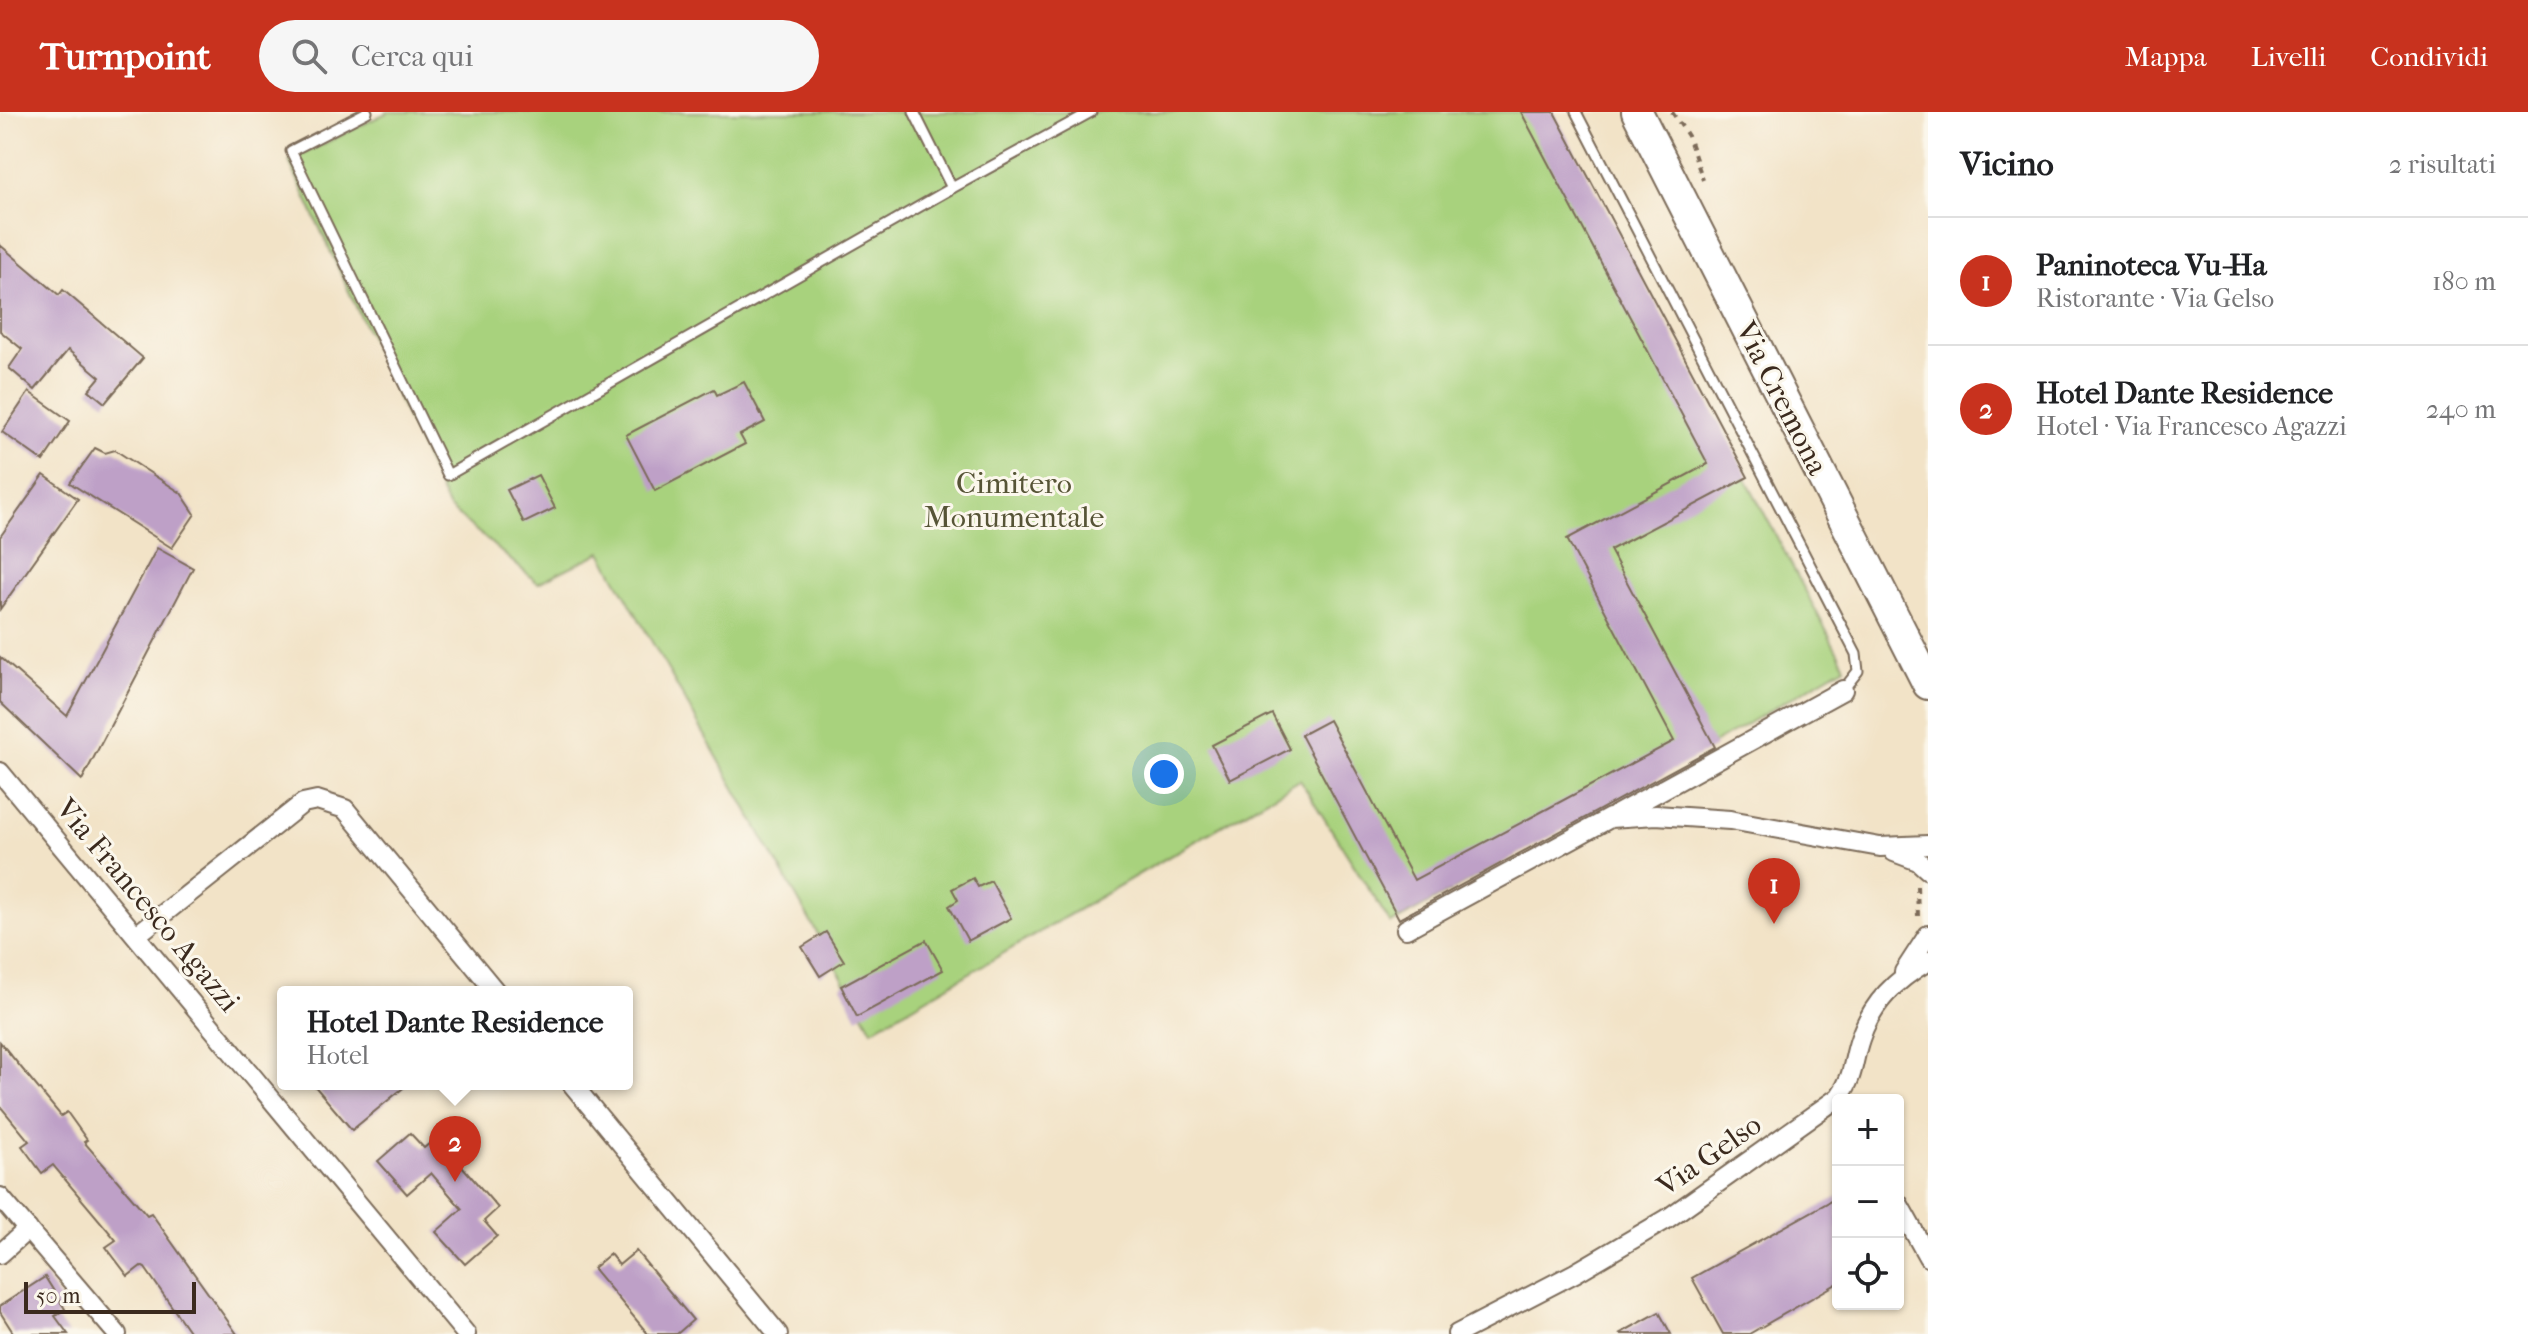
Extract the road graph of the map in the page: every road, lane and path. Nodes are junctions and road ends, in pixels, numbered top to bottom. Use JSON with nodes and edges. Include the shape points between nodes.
{"nodes":[{"id":1,"x":367,"y":112,"type":"edge"},
{"id":2,"x":914,"y":112,"type":"edge"},
{"id":3,"x":1091,"y":112,"type":"edge"},
{"id":4,"x":1576,"y":112,"type":"edge"},
{"id":5,"x":1637,"y":112,"type":"edge"},
{"id":6,"x":952,"y":188,"type":"junction"},
{"id":7,"x":1928,"y":684,"type":"edge"},
{"id":8,"x":1843,"y":690,"type":"joint"},
{"id":9,"x":0,"y":772,"type":"edge"},
{"id":10,"x":1610,"y":818,"type":"junction"},
{"id":11,"x":1928,"y":845,"type":"edge"},
{"id":12,"x":1880,"y":847,"type":"junction"},
{"id":13,"x":1922,"y":876,"type":"edge"},
{"id":14,"x":1406,"y":929,"type":"dead end"},
{"id":15,"x":138,"y":934,"type":"junction"},
{"id":16,"x":1927,"y":946,"type":"edge"},
{"id":17,"x":491,"y":986,"type":"edge"},
{"id":18,"x":577,"y":1090,"type":"edge"},
{"id":19,"x":1842,"y":1094,"type":"edge"},
{"id":20,"x":1832,"y":1104,"type":"edge"},
{"id":21,"x":0,"y":1197,"type":"edge"},
{"id":22,"x":1904,"y":1214,"type":"edge"},
{"id":23,"x":28,"y":1229,"type":"junction"},
{"id":24,"x":0,"y":1254,"type":"edge"},
{"id":25,"x":1928,"y":1257,"type":"edge"},
{"id":26,"x":117,"y":1334,"type":"edge"},
{"id":27,"x":466,"y":1334,"type":"edge"},
{"id":28,"x":778,"y":1334,"type":"edge"},
{"id":29,"x":1457,"y":1334,"type":"edge"}],
"edges":[{"from":1,"to":6,"type":"lane","via":[[291,151],[448,475]]},
{"from":2,"to":6,"type":"lane"},
{"from":3,"to":6,"type":"lane"},
{"from":4,"to":8,"type":"lane","via":[[1856,654],[1858,671]]},
{"from":5,"to":7,"type":"main road","name":"Via Cremona"},
{"from":8,"to":10,"type":"street"},
{"from":9,"to":15,"type":"street","name":"Via Francesco Agazzi"},
{"from":10,"to":12,"type":"street","via":[[1730,820]]},
{"from":10,"to":14,"type":"street"},
{"from":11,"to":12,"type":"street"},
{"from":12,"to":13,"type":"street","via":[[1918,861]]},
{"from":13,"to":16,"type":"path","via":[[1918,916],[1909,933]]},
{"from":15,"to":17,"type":"street","via":[[303,803],[317,800],[345,809]]},
{"from":15,"to":27,"type":"street","name":"Via Francesco Agazzi"},
{"from":16,"to":19,"type":"street","name":"Via Gelso","via":[[1879,1001],[1859,1040],[1855,1069]]},
{"from":18,"to":28,"type":"street"},
{"from":20,"to":29,"type":"street","name":"Via Gelso","via":[[1667,1219]]},
{"from":21,"to":23,"type":"street"},
{"from":22,"to":25,"type":"street"},
{"from":23,"to":24,"type":"street"},
{"from":23,"to":26,"type":"street"}]}
